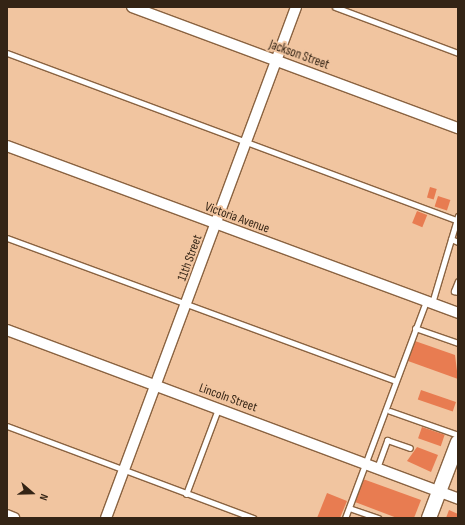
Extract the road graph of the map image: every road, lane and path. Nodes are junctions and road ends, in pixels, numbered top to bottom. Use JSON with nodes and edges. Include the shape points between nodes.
{"nodes":[{"id":1,"x":132,"y":7,"type":"edge"},
{"id":2,"x":296,"y":7,"type":"edge"},
{"id":3,"x":335,"y":7,"type":"edge"},
{"id":4,"x":7,"y":53,"type":"edge"},
{"id":5,"x":458,"y":53,"type":"edge"},
{"id":6,"x":276,"y":61,"type":"junction"},
{"id":7,"x":458,"y":128,"type":"edge"},
{"id":8,"x":246,"y":142,"type":"junction"},
{"id":9,"x":7,"y":146,"type":"edge"},
{"id":10,"x":457,"y":218,"type":"edge"},
{"id":11,"x":216,"y":224,"type":"junction"},
{"id":12,"x":7,"y":238,"type":"edge"},
{"id":13,"x":451,"y":239,"type":"junction"},
{"id":14,"x":458,"y":242,"type":"edge"},
{"id":15,"x":458,"y":281,"type":"edge"},
{"id":16,"x":458,"y":292,"type":"edge"},
{"id":17,"x":429,"y":302,"type":"junction"},
{"id":18,"x":186,"y":304,"type":"junction"},
{"id":19,"x":458,"y":313,"type":"edge"},
{"id":20,"x":415,"y":328,"type":"junction"},
{"id":21,"x":7,"y":330,"type":"edge"},
{"id":22,"x":458,"y":343,"type":"edge"},
{"id":23,"x":395,"y":381,"type":"junction"},
{"id":24,"x":156,"y":385,"type":"junction"},
{"id":25,"x":218,"y":409,"type":"junction"},
{"id":26,"x":390,"y":411,"type":"dead end"},
{"id":27,"x":7,"y":426,"type":"edge"},
{"id":28,"x":458,"y":434,"type":"edge"},
{"id":29,"x":410,"y":448,"type":"dead end"},
{"id":30,"x":457,"y":449,"type":"edge"},
{"id":31,"x":365,"y":463,"type":"junction"},
{"id":32,"x":377,"y":468,"type":"junction"},
{"id":33,"x":124,"y":470,"type":"junction"},
{"id":34,"x":439,"y":491,"type":"junction"},
{"id":35,"x":186,"y":494,"type":"junction"},
{"id":36,"x":458,"y":499,"type":"edge"},
{"id":37,"x":349,"y":508,"type":"junction"},
{"id":38,"x":7,"y":516,"type":"edge"},
{"id":39,"x":14,"y":518,"type":"edge"},
{"id":40,"x":106,"y":518,"type":"edge"},
{"id":41,"x":253,"y":518,"type":"edge"},
{"id":42,"x":345,"y":518,"type":"edge"},
{"id":43,"x":378,"y":518,"type":"edge"},
{"id":44,"x":430,"y":518,"type":"edge"}],
"edges":[{"from":1,"to":6,"type":"street","name":"Jackson Street"},
{"from":2,"to":6,"type":"street","name":"11th Street"},
{"from":3,"to":5,"type":"lane"},
{"from":4,"to":8,"type":"lane"},
{"from":6,"to":7,"type":"street","name":"Jackson Street"},
{"from":6,"to":8,"type":"street","name":"11th Street"},
{"from":8,"to":10,"type":"lane"},
{"from":8,"to":11,"type":"street","name":"11th Street"},
{"from":9,"to":11,"type":"street","name":"Victoria Avenue"},
{"from":10,"to":13,"type":"lane"},
{"from":11,"to":17,"type":"street","name":"Victoria Avenue"},
{"from":11,"to":18,"type":"street","name":"11th Street"},
{"from":12,"to":18,"type":"lane"},
{"from":13,"to":14,"type":"lane"},
{"from":13,"to":17,"type":"lane"},
{"from":15,"to":16,"type":"lane","via":[[454,291]]},
{"from":17,"to":19,"type":"street","name":"Victoria Avenue"},
{"from":17,"to":20,"type":"lane"},
{"from":18,"to":23,"type":"lane"},
{"from":18,"to":24,"type":"street","name":"11th Street"},
{"from":20,"to":22,"type":"lane"},
{"from":20,"to":23,"type":"lane"},
{"from":21,"to":24,"type":"street","name":"Lincoln Street"},
{"from":23,"to":31,"type":"lane"},
{"from":24,"to":25,"type":"street","name":"Lincoln Street"},
{"from":24,"to":33,"type":"street","name":"11th Street"},
{"from":25,"to":31,"type":"street","name":"Lincoln Street"},
{"from":25,"to":35,"type":"lane"},
{"from":26,"to":28,"type":"lane"},
{"from":27,"to":33,"type":"lane"},
{"from":29,"to":32,"type":"lane","via":[[387,440]]},
{"from":30,"to":34,"type":"street"},
{"from":31,"to":32,"type":"street","name":"Lincoln Street"},
{"from":31,"to":37,"type":"lane"},
{"from":32,"to":34,"type":"street","name":"Lincoln Street"},
{"from":33,"to":35,"type":"lane"},
{"from":33,"to":40,"type":"street","name":"11th Street"},
{"from":34,"to":36,"type":"street","name":"Lincoln Street"},
{"from":34,"to":44,"type":"street"},
{"from":35,"to":41,"type":"lane"},
{"from":37,"to":42,"type":"lane"},
{"from":37,"to":43,"type":"lane"},
{"from":38,"to":39,"type":"street"}]}
